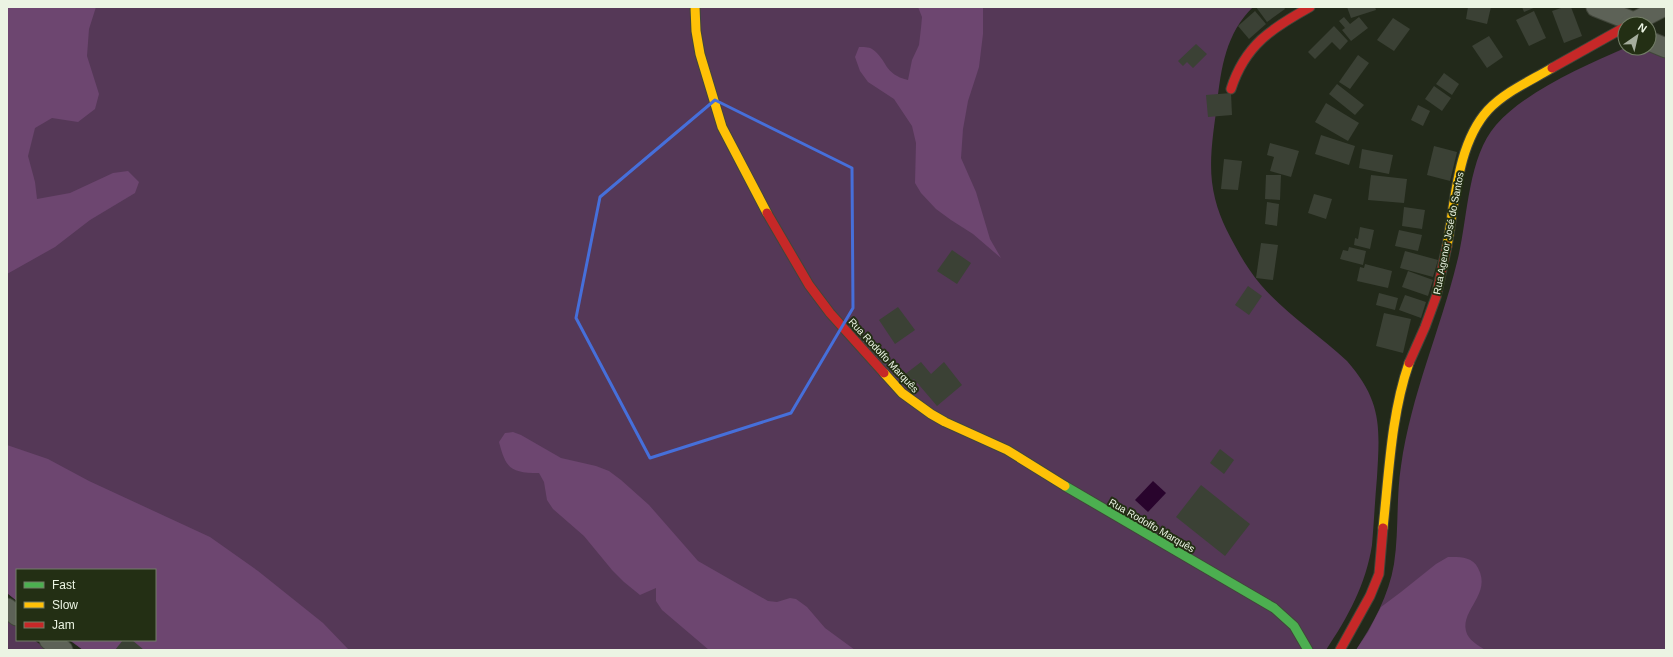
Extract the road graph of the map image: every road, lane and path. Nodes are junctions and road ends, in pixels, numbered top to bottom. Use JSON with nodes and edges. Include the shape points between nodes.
{"nodes":[{"id":1,"x":695,"y":7,"type":"edge"},
{"id":2,"x":1310,"y":7,"type":"edge"},
{"id":3,"x":1596,"y":7,"type":"edge"},
{"id":4,"x":1663,"y":7,"type":"edge"},
{"id":5,"x":1646,"y":16,"type":"edge"},
{"id":6,"x":1617,"y":17,"type":"edge"},
{"id":7,"x":1617,"y":32,"type":"edge"},
{"id":8,"x":1231,"y":89,"type":"dead end"},
{"id":9,"x":7,"y":608,"type":"edge"},
{"id":10,"x":16,"y":615,"type":"edge"},
{"id":11,"x":51,"y":641,"type":"edge"},
{"id":12,"x":63,"y":650,"type":"edge"},
{"id":13,"x":1308,"y":650,"type":"edge"},
{"id":14,"x":1340,"y":650,"type":"edge"}],
"edges":[{"from":1,"to":13,"type":"street","name":"Rua Rodolfo Marquês","via":[[700,54],[722,127],[762,204],[809,285],[830,313],[902,393],[931,414],[1007,450],[1274,608],[1294,624]]},
{"from":2,"to":8,"type":"street","via":[[1254,46],[1237,69]]},
{"from":3,"to":6,"type":"street"},
{"from":4,"to":5,"type":"street","name":"Rua Agenor José do Santos"},
{"from":7,"to":14,"type":"street","name":"Rua Agenor José do Santos","via":[[1510,92],[1488,110],[1474,130],[1462,160],[1436,297],[1401,386],[1378,574],[1370,596]]},
{"from":9,"to":10,"type":"street"},
{"from":11,"to":12,"type":"street"}]}
